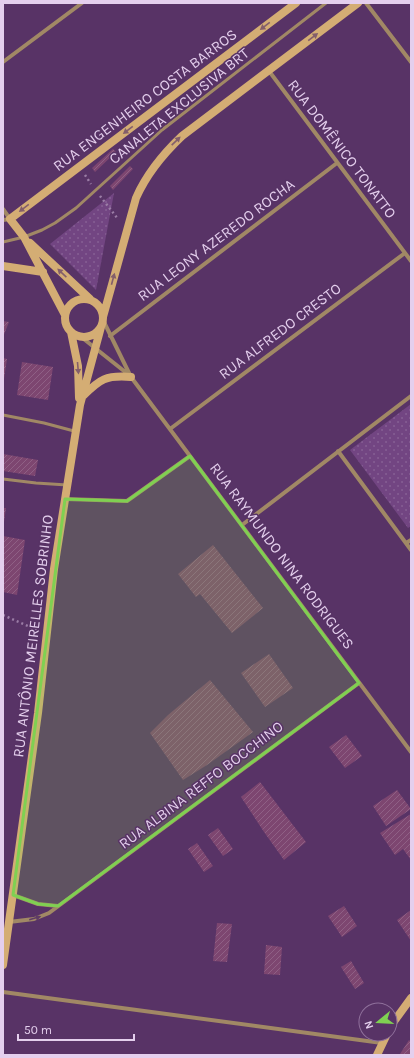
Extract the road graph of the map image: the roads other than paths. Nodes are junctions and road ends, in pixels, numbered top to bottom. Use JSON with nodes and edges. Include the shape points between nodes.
{"nodes":[{"id":1,"x":82,"y":3,"type":"edge"},
{"id":2,"x":296,"y":3,"type":"edge"},
{"id":3,"x":326,"y":3,"type":"edge"},
{"id":4,"x":358,"y":3,"type":"edge"},
{"id":5,"x":366,"y":3,"type":"edge"},
{"id":6,"x":3,"y":62,"type":"edge"},
{"id":7,"x":411,"y":62,"type":"edge"},
{"id":8,"x":268,"y":70,"type":"junction"},
{"id":9,"x":337,"y":163,"type":"junction"},
{"id":10,"x":3,"y":209,"type":"edge"},
{"id":11,"x":7,"y":220,"type":"edge"},
{"id":12,"x":24,"y":237,"type":"junction"},
{"id":13,"x":3,"y":242,"type":"edge"},
{"id":14,"x":405,"y":253,"type":"junction"},
{"id":15,"x":411,"y":261,"type":"edge"},
{"id":16,"x":3,"y":266,"type":"edge"},
{"id":17,"x":43,"y":272,"type":"junction"},
{"id":18,"x":91,"y":300,"type":"junction"},
{"id":19,"x":65,"y":315,"type":"junction"},
{"id":20,"x":102,"y":321,"type":"junction"},
{"id":21,"x":71,"y":332,"type":"junction"},
{"id":22,"x":80,"y":336,"type":"junction"},
{"id":23,"x":110,"y":336,"type":"junction"},
{"id":24,"x":95,"y":348,"type":"junction"},
{"id":25,"x":131,"y":377,"type":"junction"},
{"id":26,"x":82,"y":396,"type":"junction"},
{"id":27,"x":411,"y":396,"type":"edge"},
{"id":28,"x":80,"y":405,"type":"junction"},
{"id":29,"x":3,"y":415,"type":"edge"},
{"id":30,"x":170,"y":429,"type":"junction"},
{"id":31,"x":76,"y":432,"type":"junction"},
{"id":32,"x":338,"y":451,"type":"junction"},
{"id":33,"x":190,"y":456,"type":"junction"},
{"id":34,"x":3,"y":479,"type":"edge"},
{"id":35,"x":67,"y":484,"type":"junction"},
{"id":36,"x":65,"y":499,"type":"junction"},
{"id":37,"x":242,"y":525,"type":"junction"},
{"id":38,"x":411,"y":540,"type":"edge"},
{"id":39,"x":406,"y":543,"type":"junction"},
{"id":40,"x":411,"y":550,"type":"edge"},
{"id":41,"x":359,"y":683,"type":"junction"},
{"id":42,"x":411,"y":752,"type":"edge"},
{"id":43,"x":13,"y":895,"type":"junction"},
{"id":44,"x":58,"y":906,"type":"junction"},
{"id":45,"x":9,"y":922,"type":"junction"},
{"id":46,"x":3,"y":965,"type":"edge"},
{"id":47,"x":3,"y":992,"type":"edge"},
{"id":48,"x":411,"y":998,"type":"edge"},
{"id":49,"x":398,"y":1016,"type":"edge"},
{"id":50,"x":382,"y":1043,"type":"joint"},
{"id":51,"x":377,"y":1055,"type":"edge"}],
"edges":[{"from":1,"to":6,"type":"street"},
{"from":2,"to":11,"type":"street","name":"RUA ENGENHEIRO COSTA BARROS","one_way":true},
{"from":3,"to":12,"type":"lane","name":"CANALETA EXCLUSIVA BRT","via":[[162,130],[76,208],[54,223]]},
{"from":8,"to":4,"type":"street","one_way":true},
{"from":5,"to":7,"type":"street"},
{"from":8,"to":9,"type":"street","name":"RUA DOMÊNICO TONATTO"},
{"from":20,"to":8,"type":"street","name":"RUA ANTÔNIO MEIRELLES SOBRINHO","one_way":true,"via":[[130,214],[150,171],[182,136]]},
{"from":9,"to":14,"type":"street","name":"RUA DOMÊNICO TONATTO"},
{"from":9,"to":23,"type":"street","name":"RUA LEONY AZEREDO ROCHA"},
{"from":10,"to":11,"type":"street"},
{"from":11,"to":12,"type":"street"},
{"from":12,"to":13,"type":"lane","name":"CANALETA EXCLUSIVA BRT"},
{"from":12,"to":17,"type":"street"},
{"from":18,"to":12,"type":"street","one_way":true},
{"from":14,"to":15,"type":"street","name":"RUA DOMÊNICO TONATTO"},
{"from":14,"to":30,"type":"street","name":"RUA ALFREDO CRESTO"},
{"from":16,"to":17,"type":"street"},
{"from":17,"to":19,"type":"street"},
{"from":18,"to":19,"type":"street","via":[[85,298],[74,301],[69,305]]},
{"from":18,"to":20,"type":"street","via":[[100,306]]},
{"from":19,"to":21,"type":"street","via":[[67,327]]},
{"from":20,"to":22,"type":"street","via":[[97,332],[86,337]]},
{"from":20,"to":23,"type":"street","name":"RUA RAYMUNDO NINA RODRIGUES"},
{"from":20,"to":24,"type":"street","name":"RUA ANTÔNIO MEIRELLES SOBRINHO"},
{"from":21,"to":22,"type":"street"},
{"from":21,"to":28,"type":"street","name":"RUA ANTÔNIO MEIRELLES SOBRINHO","one_way":true,"via":[[78,366]]},
{"from":22,"to":24,"type":"street","name":"RUA RAYMUNDO NINA RODRIGUES"},
{"from":23,"to":25,"type":"street","name":"RUA RAYMUNDO NINA RODRIGUES"},
{"from":24,"to":25,"type":"street","name":"RUA RAYMUNDO NINA RODRIGUES"},
{"from":24,"to":26,"type":"street","name":"RUA ANTÔNIO MEIRELLES SOBRINHO"},
{"from":25,"to":26,"type":"street","via":[[108,377]]},
{"from":25,"to":30,"type":"street","name":"RUA RAYMUNDO NINA RODRIGUES"},
{"from":26,"to":28,"type":"street","name":"RUA ANTÔNIO MEIRELLES SOBRINHO"},
{"from":27,"to":32,"type":"street"},
{"from":28,"to":31,"type":"street","name":"RUA ANTÔNIO MEIRELLES SOBRINHO"},
{"from":29,"to":31,"type":"lane"},
{"from":30,"to":33,"type":"street","name":"RUA RAYMUNDO NINA RODRIGUES"},
{"from":31,"to":35,"type":"street","name":"RUA ANTÔNIO MEIRELLES SOBRINHO"},
{"from":32,"to":37,"type":"street"},
{"from":32,"to":39,"type":"street"},
{"from":33,"to":36,"type":"street","via":[[127,501]]},
{"from":33,"to":37,"type":"street","name":"RUA RAYMUNDO NINA RODRIGUES"},
{"from":34,"to":35,"type":"lane"},
{"from":35,"to":36,"type":"street","name":"RUA ANTÔNIO MEIRELLES SOBRINHO"},
{"from":36,"to":43,"type":"street","name":"RUA ANTÔNIO MEIRELLES SOBRINHO"},
{"from":37,"to":41,"type":"street","name":"RUA RAYMUNDO NINA RODRIGUES"},
{"from":38,"to":39,"type":"street"},
{"from":39,"to":40,"type":"street"},
{"from":41,"to":42,"type":"street","name":"RUA RAYMUNDO NINA RODRIGUES"},
{"from":41,"to":44,"type":"street","name":"RUA ALBINA REFFO BOCCHINO"},
{"from":43,"to":44,"type":"street","via":[[38,904]]},
{"from":43,"to":45,"type":"street","name":"RUA ANTÔNIO MEIRELLES SOBRINHO"},
{"from":45,"to":44,"type":"street","name":"RUA ALBINA REFFO BOCCHINO","one_way":true,"via":[[34,919],[50,913]]},
{"from":45,"to":46,"type":"street","name":"RUA ANTÔNIO MEIRELLES SOBRINHO"},
{"from":47,"to":50,"type":"street"},
{"from":48,"to":49,"type":"street"},
{"from":50,"to":51,"type":"street"}]}
